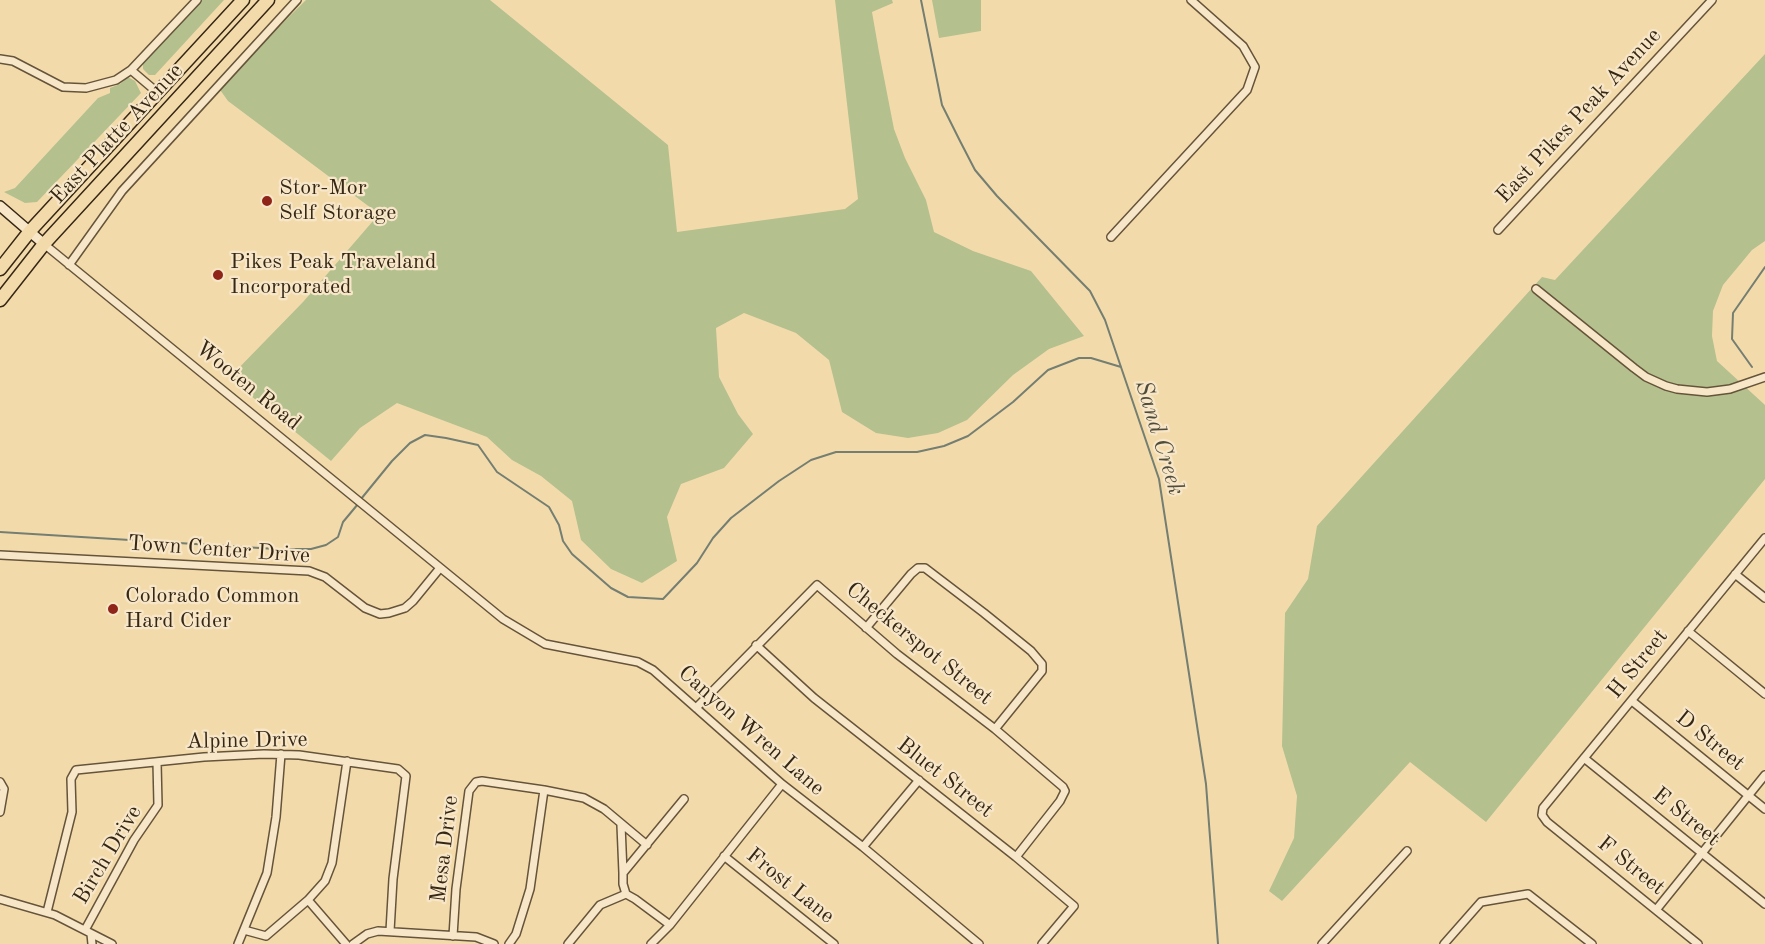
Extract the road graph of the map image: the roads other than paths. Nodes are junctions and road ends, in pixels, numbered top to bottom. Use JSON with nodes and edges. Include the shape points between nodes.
{"nodes":[{"id":1,"x":197,"y":0,"type":"edge"},
{"id":2,"x":243,"y":0,"type":"edge"},
{"id":3,"x":268,"y":0,"type":"edge"},
{"id":4,"x":297,"y":0,"type":"edge"},
{"id":5,"x":1191,"y":0,"type":"edge"},
{"id":6,"x":1712,"y":0,"type":"edge"},
{"id":7,"x":0,"y":59,"type":"edge"},
{"id":8,"x":131,"y":70,"type":"junction"},
{"id":9,"x":158,"y":93,"type":"junction"},
{"id":10,"x":2,"y":210,"type":"edge"},
{"id":11,"x":1498,"y":230,"type":"dead end"},
{"id":12,"x":30,"y":231,"type":"junction"},
{"id":13,"x":1111,"y":237,"type":"dead end"},
{"id":14,"x":44,"y":244,"type":"junction"},
{"id":15,"x":69,"y":265,"type":"junction"},
{"id":16,"x":0,"y":269,"type":"edge"},
{"id":17,"x":1536,"y":289,"type":"dead end"},
{"id":18,"x":0,"y":300,"type":"edge"},
{"id":19,"x":1765,"y":377,"type":"edge"},
{"id":20,"x":1765,"y":538,"type":"edge"},
{"id":21,"x":0,"y":555,"type":"edge"},
{"id":22,"x":440,"y":568,"type":"junction"},
{"id":23,"x":1735,"y":574,"type":"junction"},
{"id":24,"x":474,"y":594,"type":"joint"},
{"id":25,"x":1765,"y":598,"type":"edge"},
{"id":26,"x":866,"y":628,"type":"junction"},
{"id":27,"x":1689,"y":631,"type":"junction"},
{"id":28,"x":756,"y":645,"type":"junction"},
{"id":29,"x":1765,"y":694,"type":"edge"},
{"id":30,"x":1632,"y":701,"type":"junction"},
{"id":31,"x":696,"y":708,"type":"junction"},
{"id":32,"x":995,"y":729,"type":"junction"},
{"id":33,"x":281,"y":754,"type":"junction"},
{"id":34,"x":1584,"y":758,"type":"junction"},
{"id":35,"x":157,"y":762,"type":"junction"},
{"id":36,"x":347,"y":762,"type":"junction"},
{"id":37,"x":1765,"y":775,"type":"edge"},
{"id":38,"x":919,"y":780,"type":"junction"},
{"id":39,"x":0,"y":782,"type":"edge"},
{"id":40,"x":782,"y":784,"type":"junction"},
{"id":41,"x":544,"y":790,"type":"junction"},
{"id":42,"x":1748,"y":796,"type":"junction"},
{"id":43,"x":684,"y":799,"type":"dead end"},
{"id":44,"x":1765,"y":809,"type":"edge"},
{"id":45,"x":0,"y":812,"type":"edge"},
{"id":46,"x":1540,"y":815,"type":"joint"},
{"id":47,"x":621,"y":825,"type":"junction"},
{"id":48,"x":647,"y":845,"type":"junction"},
{"id":49,"x":863,"y":847,"type":"junction"},
{"id":50,"x":1407,"y":851,"type":"dead end"},
{"id":51,"x":1702,"y":853,"type":"junction"},
{"id":52,"x":724,"y":856,"type":"junction"},
{"id":53,"x":1016,"y":857,"type":"junction"},
{"id":54,"x":623,"y":873,"type":"junction"},
{"id":55,"x":626,"y":894,"type":"junction"},
{"id":56,"x":0,"y":899,"type":"edge"},
{"id":57,"x":308,"y":900,"type":"junction"},
{"id":58,"x":1765,"y":904,"type":"edge"},
{"id":59,"x":1656,"y":910,"type":"junction"},
{"id":60,"x":47,"y":912,"type":"junction"},
{"id":61,"x":670,"y":925,"type":"junction"},
{"id":62,"x":244,"y":930,"type":"junction"},
{"id":63,"x":390,"y":931,"type":"junction"},
{"id":64,"x":88,"y":932,"type":"junction"},
{"id":65,"x":453,"y":936,"type":"junction"},
{"id":66,"x":92,"y":944,"type":"edge"},
{"id":67,"x":112,"y":944,"type":"edge"},
{"id":68,"x":238,"y":944,"type":"edge"},
{"id":69,"x":346,"y":944,"type":"edge"},
{"id":70,"x":353,"y":944,"type":"edge"},
{"id":71,"x":494,"y":944,"type":"edge"},
{"id":72,"x":509,"y":944,"type":"edge"},
{"id":73,"x":568,"y":944,"type":"edge"},
{"id":74,"x":651,"y":944,"type":"edge"},
{"id":75,"x":834,"y":944,"type":"edge"},
{"id":76,"x":979,"y":944,"type":"edge"},
{"id":77,"x":1042,"y":944,"type":"edge"},
{"id":78,"x":1322,"y":944,"type":"edge"},
{"id":79,"x":1444,"y":944,"type":"edge"},
{"id":80,"x":1592,"y":944,"type":"edge"},
{"id":81,"x":1698,"y":944,"type":"edge"}],
"edges":[{"from":1,"to":8,"type":"street"},
{"from":2,"to":9,"type":"highway","name":"East Platte Avenue"},
{"from":3,"to":14,"type":"highway","name":"East Platte Avenue"},
{"from":4,"to":15,"type":"street","via":[[123,191]]},
{"from":5,"to":13,"type":"street","via":[[1243,46],[1255,67],[1247,90]]},
{"from":6,"to":11,"type":"street","name":"East Pikes Peak Avenue"},
{"from":7,"to":8,"type":"street","via":[[13,61],[63,87],[86,88],[116,80]]},
{"from":8,"to":9,"type":"street"},
{"from":9,"to":12,"type":"highway","name":"East Platte Avenue"},
{"from":10,"to":12,"type":"street","name":"Wooten Road"},
{"from":12,"to":14,"type":"street","name":"Wooten Road"},
{"from":12,"to":16,"type":"highway","name":"East Platte Avenue"},
{"from":14,"to":15,"type":"street","name":"Wooten Road"},
{"from":14,"to":18,"type":"highway","name":"East Platte Avenue"},
{"from":15,"to":22,"type":"street","name":"Wooten Road"},
{"from":17,"to":19,"type":"street","via":[[1646,377],[1666,386],[1707,392]]},
{"from":20,"to":23,"type":"street","name":"H Street"},
{"from":21,"to":22,"type":"street","name":"Town Center Drive","via":[[309,571],[325,577],[365,608],[380,614],[405,608]]},
{"from":22,"to":24,"type":"street","name":"Wooten Road"},
{"from":23,"to":25,"type":"street"},
{"from":23,"to":27,"type":"street","name":"H Street"},
{"from":24,"to":31,"type":"street","name":"Canyon Wren Lane","via":[[503,619],[545,644],[638,662]]},
{"from":26,"to":28,"type":"street","name":"Checkerspot Street","via":[[817,585]]},
{"from":26,"to":32,"type":"street","name":"Checkerspot Street"},
{"from":26,"to":32,"type":"street","via":[[918,568],[925,568],[984,613],[1042,664],[1042,671]]},
{"from":27,"to":29,"type":"street"},
{"from":27,"to":30,"type":"street","name":"H Street"},
{"from":28,"to":31,"type":"street","name":"Checkerspot Street"},
{"from":28,"to":38,"type":"street","name":"Bluet Street","via":[[814,698]]},
{"from":30,"to":34,"type":"street","name":"H Street"},
{"from":30,"to":42,"type":"street","name":"D Street"},
{"from":31,"to":40,"type":"street","name":"Canyon Wren Lane"},
{"from":32,"to":53,"type":"street","name":"Checkerspot Street","via":[[1065,791]]},
{"from":33,"to":35,"type":"street","name":"Alpine Drive"},
{"from":33,"to":36,"type":"street","name":"Alpine Drive"},
{"from":33,"to":62,"type":"street","via":[[267,873]]},
{"from":34,"to":46,"type":"street","name":"H Street"},
{"from":34,"to":51,"type":"street","name":"E Street"},
{"from":35,"to":60,"type":"street","name":"Alpine Drive","via":[[82,768],[73,774],[72,812]]},
{"from":35,"to":64,"type":"street","name":"Birch Drive","via":[[158,806],[134,840]]},
{"from":36,"to":57,"type":"street","via":[[330,872]]},
{"from":36,"to":63,"type":"street","name":"Alpine Drive","via":[[398,769],[406,776]]},
{"from":37,"to":42,"type":"street"},
{"from":38,"to":49,"type":"street"},
{"from":38,"to":53,"type":"street","name":"Bluet Street"},
{"from":39,"to":45,"type":"street","via":[[4,789]]},
{"from":40,"to":49,"type":"street","name":"Canyon Wren Lane"},
{"from":40,"to":52,"type":"street"},
{"from":41,"to":47,"type":"street","name":"Mesa Drive","via":[[584,798]]},
{"from":41,"to":65,"type":"street","name":"Mesa Drive","via":[[482,781],[471,786],[459,860]]},
{"from":41,"to":72,"type":"street","via":[[530,889]]},
{"from":42,"to":44,"type":"street","name":"D Street"},
{"from":42,"to":51,"type":"street"},
{"from":43,"to":48,"type":"street"},
{"from":46,"to":59,"type":"street","name":"F Street"},
{"from":47,"to":48,"type":"street","name":"Mesa Drive"},
{"from":47,"to":54,"type":"street"},
{"from":48,"to":54,"type":"street"},
{"from":49,"to":76,"type":"street","name":"Canyon Wren Lane"},
{"from":50,"to":78,"type":"street"},
{"from":51,"to":58,"type":"street","name":"E Street"},
{"from":51,"to":59,"type":"street"},
{"from":52,"to":61,"type":"street"},
{"from":52,"to":75,"type":"street","name":"Frost Lane"},
{"from":53,"to":77,"type":"street","name":"Bluet Street","via":[[1074,906]]},
{"from":54,"to":55,"type":"street"},
{"from":55,"to":61,"type":"street"},
{"from":55,"to":73,"type":"street","via":[[600,905]]},
{"from":56,"to":60,"type":"street"},
{"from":57,"to":62,"type":"street","via":[[266,936]]},
{"from":57,"to":69,"type":"street"},
{"from":59,"to":81,"type":"street","name":"F Street"},
{"from":60,"to":64,"type":"street"},
{"from":61,"to":74,"type":"street"},
{"from":62,"to":68,"type":"street"},
{"from":63,"to":65,"type":"street"},
{"from":63,"to":70,"type":"street","via":[[372,932]]},
{"from":64,"to":66,"type":"street"},
{"from":64,"to":67,"type":"street"},
{"from":65,"to":71,"type":"street"},
{"from":79,"to":80,"type":"street","via":[[1481,902],[1528,894]]}]}
